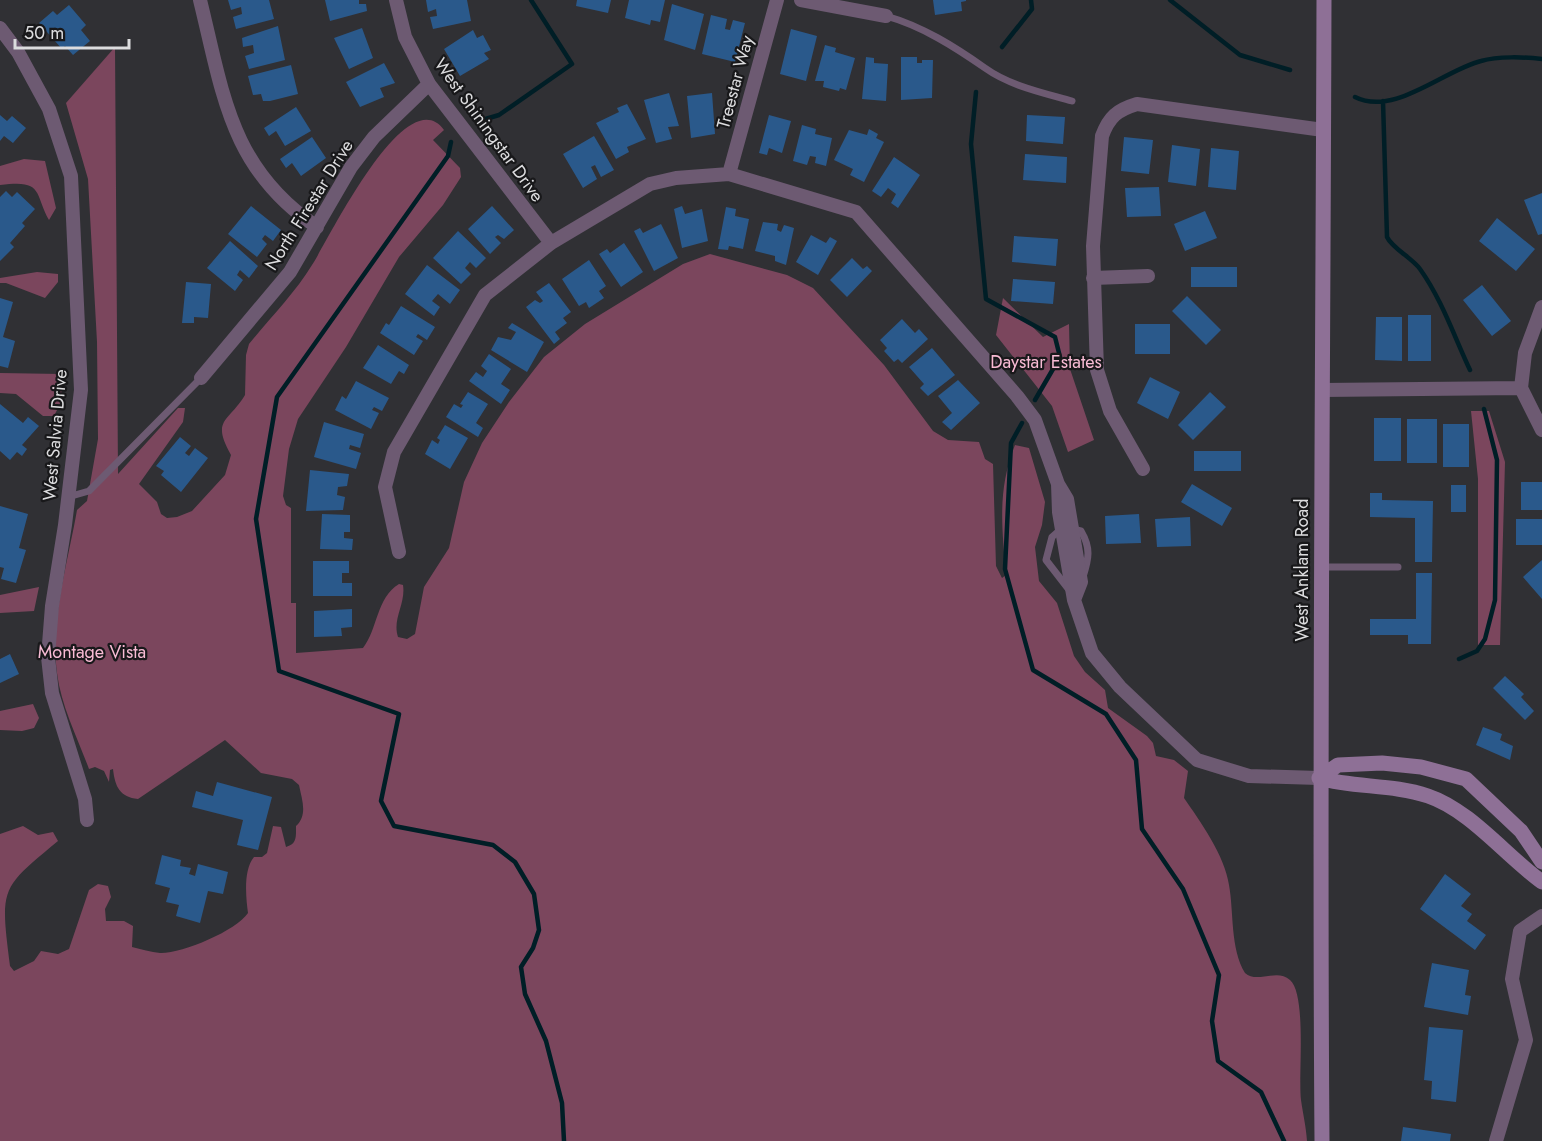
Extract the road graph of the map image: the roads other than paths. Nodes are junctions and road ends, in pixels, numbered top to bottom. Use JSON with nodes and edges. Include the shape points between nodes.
{"nodes":[{"id":1,"x":200,"y":0,"type":"edge"},
{"id":2,"x":396,"y":0,"type":"edge"},
{"id":3,"x":777,"y":0,"type":"edge"},
{"id":4,"x":801,"y":0,"type":"edge"},
{"id":5,"x":1324,"y":0,"type":"edge"},
{"id":6,"x":886,"y":16,"type":"joint"},
{"id":7,"x":0,"y":28,"type":"edge"},
{"id":8,"x":429,"y":84,"type":"junction"},
{"id":9,"x":1072,"y":101,"type":"dead end"},
{"id":10,"x":1323,"y":130,"type":"junction"},
{"id":11,"x":729,"y":174,"type":"junction"},
{"id":12,"x":317,"y":227,"type":"junction"},
{"id":13,"x":551,"y":243,"type":"junction"},
{"id":14,"x":1148,"y":276,"type":"dead end"},
{"id":15,"x":1093,"y":278,"type":"junction"},
{"id":16,"x":1542,"y":307,"type":"edge"},
{"id":17,"x":201,"y":378,"type":"joint"},
{"id":18,"x":1521,"y":388,"type":"junction"},
{"id":19,"x":1322,"y":390,"type":"junction"},
{"id":20,"x":1542,"y":430,"type":"edge"},
{"id":21,"x":1143,"y":469,"type":"dead end"},
{"id":22,"x":68,"y":497,"type":"junction"},
{"id":23,"x":1067,"y":529,"type":"junction"},
{"id":24,"x":399,"y":552,"type":"dead end"},
{"id":25,"x":1322,"y":567,"type":"junction"},
{"id":26,"x":1398,"y":567,"type":"dead end"},
{"id":27,"x":1073,"y":596,"type":"junction"},
{"id":28,"x":1319,"y":778,"type":"junction"},
{"id":29,"x":87,"y":820,"type":"dead end"},
{"id":30,"x":1542,"y":862,"type":"edge"},
{"id":31,"x":1542,"y":882,"type":"edge"},
{"id":32,"x":1542,"y":916,"type":"edge"},
{"id":33,"x":1322,"y":1141,"type":"edge"},
{"id":34,"x":1496,"y":1141,"type":"edge"}],
"edges":[{"from":1,"to":12,"type":"street","via":[[231,122],[245,151],[271,189]]},
{"from":2,"to":8,"type":"street","name":"West Shiningstar Drive","via":[[405,37]]},
{"from":3,"to":11,"type":"street","name":"Treestar Way"},
{"from":4,"to":6,"type":"street"},
{"from":5,"to":10,"type":"main road","name":"West Anklam Road"},
{"from":6,"to":9,"type":"lane","via":[[906,22],[986,69],[1030,89]]},
{"from":7,"to":22,"type":"street","name":"West Salvia Drive","via":[[49,109],[71,177],[81,390]]},
{"from":8,"to":12,"type":"street","name":"North Firestar Drive","via":[[374,137],[351,167]]},
{"from":8,"to":13,"type":"street","name":"West Shiningstar Drive"},
{"from":10,"to":15,"type":"street","via":[[1137,104],[1110,108],[1102,136]]},
{"from":10,"to":19,"type":"main road","name":"West Anklam Road"},
{"from":11,"to":13,"type":"street","via":[[650,184]]},
{"from":11,"to":23,"type":"street","via":[[856,212],[1035,420],[1058,484]]},
{"from":12,"to":17,"type":"street","name":"North Firestar Drive","via":[[290,272]]},
{"from":13,"to":24,"type":"street","via":[[485,295],[394,452],[385,487]]},
{"from":14,"to":15,"type":"street"},
{"from":15,"to":21,"type":"street","via":[[1095,353],[1101,388]]},
{"from":16,"to":18,"type":"street","via":[[1525,352]]},
{"from":17,"to":22,"type":"lane","via":[[89,491]]},
{"from":18,"to":19,"type":"street"},
{"from":18,"to":20,"type":"street"},
{"from":19,"to":25,"type":"main road","name":"West Anklam Road"},
{"from":22,"to":29,"type":"street","name":"West Salvia Drive","via":[[48,657],[52,693],[85,799]]},
{"from":23,"to":27,"type":"street"},
{"from":23,"to":27,"type":"street","via":[[1081,582]]},
{"from":23,"to":27,"type":"lane","via":[[1052,537],[1046,560]]},
{"from":25,"to":26,"type":"lane"},
{"from":25,"to":28,"type":"main road","name":"West Anklam Road"},
{"from":27,"to":28,"type":"street","via":[[1092,653],[1120,687],[1197,760],[1249,776]]},
{"from":28,"to":30,"type":"main road","via":[[1338,765],[1382,763],[1421,767],[1466,779],[1521,831]]},
{"from":28,"to":31,"type":"main road","via":[[1341,785],[1393,788],[1429,796],[1455,809]]},
{"from":28,"to":33,"type":"main road","name":"West Anklam Road"},
{"from":32,"to":34,"type":"street","via":[[1520,931],[1512,979],[1526,1040]]}]}
